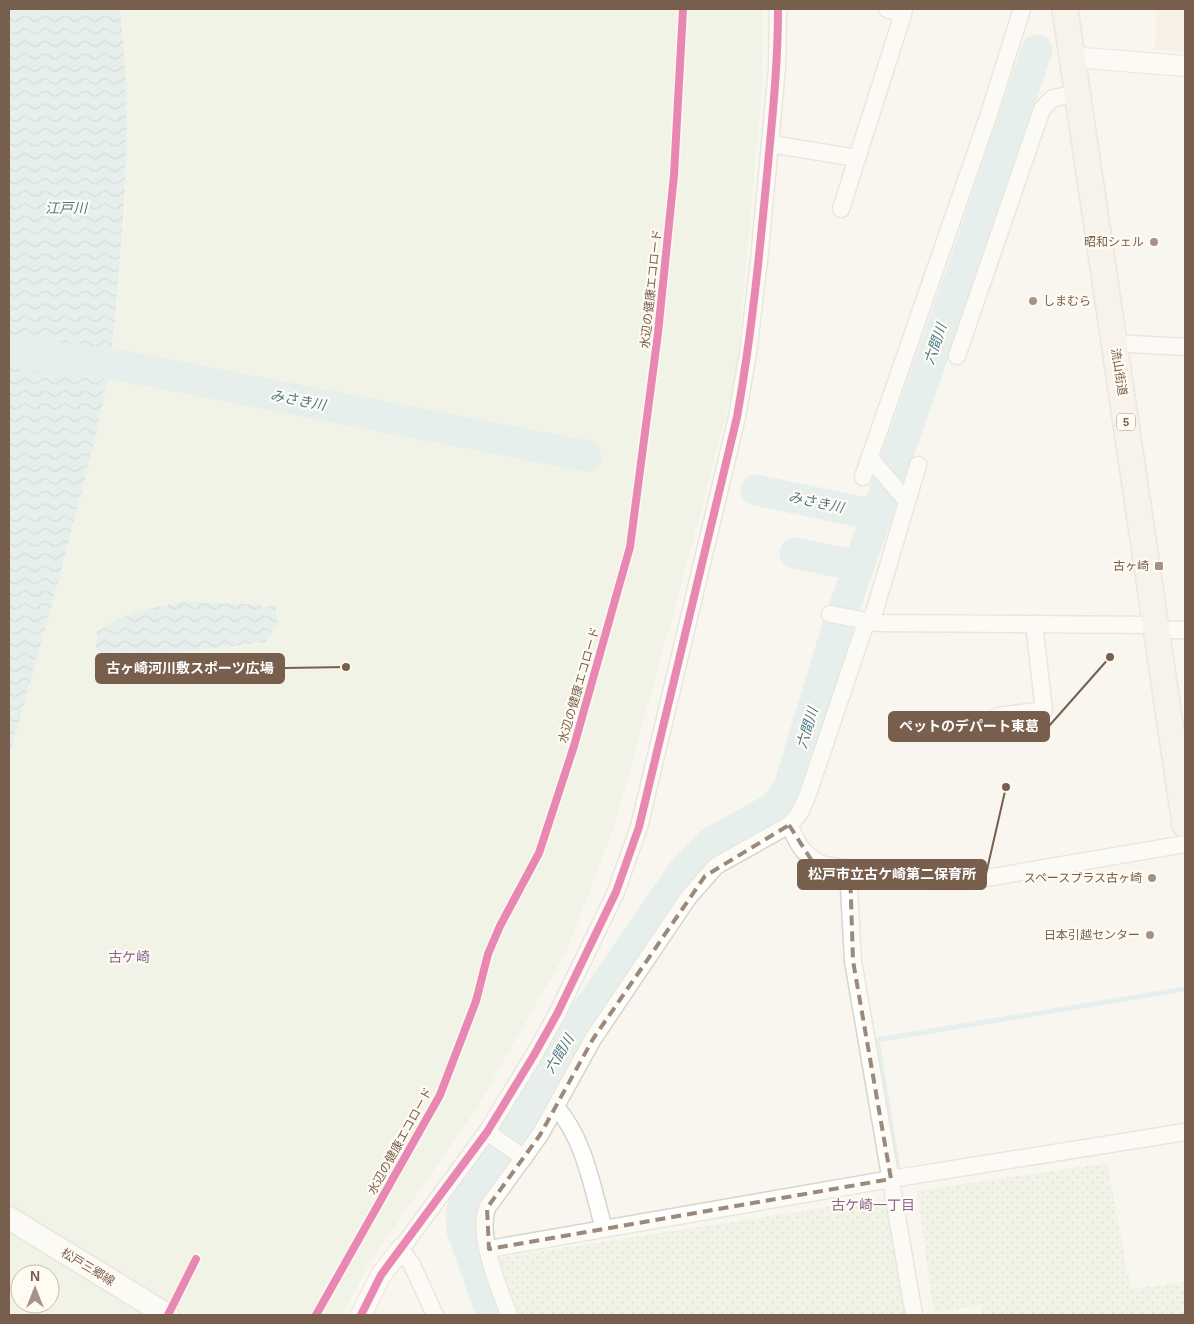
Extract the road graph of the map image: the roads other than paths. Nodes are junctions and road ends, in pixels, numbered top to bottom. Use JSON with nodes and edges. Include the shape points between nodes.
{"nodes":[{"id":1,"x":778,"y":9,"type":"edge"},
{"id":2,"x":1022,"y":9,"type":"edge"},
{"id":3,"x":1065,"y":9,"type":"edge"},
{"id":4,"x":898,"y":10,"type":"edge"},
{"id":5,"x":1072,"y":57,"type":"junction"},
{"id":6,"x":1185,"y":66,"type":"edge"},
{"id":7,"x":1078,"y":93,"type":"junction"},
{"id":8,"x":770,"y":144,"type":"junction"},
{"id":9,"x":857,"y":158,"type":"junction"},
{"id":10,"x":841,"y":209,"type":"dead end"},
{"id":11,"x":1114,"y":344,"type":"junction"},
{"id":12,"x":1185,"y":347,"type":"edge"},
{"id":13,"x":957,"y":356,"type":"dead end"},
{"id":14,"x":870,"y":458,"type":"junction"},
{"id":15,"x":918,"y":465,"type":"dead end"},
{"id":16,"x":863,"y":478,"type":"dead end"},
{"id":17,"x":906,"y":500,"type":"junction"},
{"id":18,"x":830,"y":614,"type":"dead end"},
{"id":19,"x":868,"y":622,"type":"junction"},
{"id":20,"x":1034,"y":624,"type":"junction"},
{"id":21,"x":1158,"y":627,"type":"junction"},
{"id":22,"x":1185,"y":630,"type":"edge"},
{"id":23,"x":998,"y":716,"type":"dead end"},
{"id":24,"x":789,"y":825,"type":"junction"},
{"id":25,"x":1185,"y":825,"type":"edge"},
{"id":26,"x":1185,"y":844,"type":"edge"},
{"id":27,"x":850,"y":869,"type":"junction"},
{"id":28,"x":556,"y":1107,"type":"junction"},
{"id":29,"x":487,"y":1132,"type":"junction"},
{"id":30,"x":1185,"y":1132,"type":"edge"},
{"id":31,"x":524,"y":1158,"type":"junction"},
{"id":32,"x":891,"y":1179,"type":"junction"},
{"id":33,"x":9,"y":1218,"type":"edge"},
{"id":34,"x":604,"y":1229,"type":"junction"},
{"id":35,"x":401,"y":1249,"type":"junction"},
{"id":36,"x":488,"y":1249,"type":"junction"},
{"id":37,"x":167,"y":1315,"type":"edge"},
{"id":38,"x":361,"y":1315,"type":"edge"},
{"id":39,"x":435,"y":1315,"type":"edge"},
{"id":40,"x":509,"y":1315,"type":"edge"},
{"id":41,"x":914,"y":1315,"type":"edge"}],
"edges":[{"from":1,"to":8,"type":"street"},
{"from":2,"to":14,"type":"street"},
{"from":3,"to":5,"type":"main road","name":"流山街道","number":"5"},
{"from":4,"to":9,"type":"street"},
{"from":5,"to":6,"type":"street"},
{"from":5,"to":7,"type":"main road","name":"流山街道","number":"5"},
{"from":7,"to":11,"type":"main road","name":"流山街道","number":"5"},
{"from":7,"to":13,"type":"street","via":[[1053,98],[1042,109]]},
{"from":8,"to":9,"type":"street"},
{"from":8,"to":29,"type":"street","via":[[748,353],[737,417],[648,794],[616,892],[534,1055]]},
{"from":9,"to":10,"type":"street"},
{"from":11,"to":12,"type":"street"},
{"from":11,"to":21,"type":"main road","name":"流山街道","number":"5"},
{"from":14,"to":16,"type":"street"},
{"from":14,"to":17,"type":"street"},
{"from":15,"to":17,"type":"street"},
{"from":17,"to":19,"type":"street"},
{"from":18,"to":19,"type":"street"},
{"from":19,"to":20,"type":"street"},
{"from":19,"to":24,"type":"street","via":[[807,797],[800,814]]},
{"from":20,"to":21,"type":"street"},
{"from":20,"to":23,"type":"street","via":[[1044,710]]},
{"from":21,"to":22,"type":"street"},
{"from":21,"to":25,"type":"main road","name":"流山街道","number":"5"},
{"from":24,"to":27,"type":"street","via":[[800,847],[812,860]]},
{"from":24,"to":28,"type":"street","via":[[716,866],[705,876],[593,1039]]},
{"from":26,"to":27,"type":"street","via":[[969,881],[932,881]]},
{"from":27,"to":32,"type":"street","via":[[853,961]]},
{"from":28,"to":31,"type":"street"},
{"from":28,"to":34,"type":"street","via":[[580,1146]]},
{"from":29,"to":31,"type":"street"},
{"from":29,"to":35,"type":"street"},
{"from":30,"to":32,"type":"street"},
{"from":31,"to":36,"type":"street","via":[[487,1208],[484,1216]]},
{"from":32,"to":34,"type":"street"},
{"from":32,"to":41,"type":"street"},
{"from":33,"to":37,"type":"main road","name":"松戸三郷線"},
{"from":34,"to":36,"type":"street"},
{"from":35,"to":38,"type":"street","via":[[381,1275]]},
{"from":35,"to":39,"type":"street"},
{"from":36,"to":40,"type":"street"}]}
